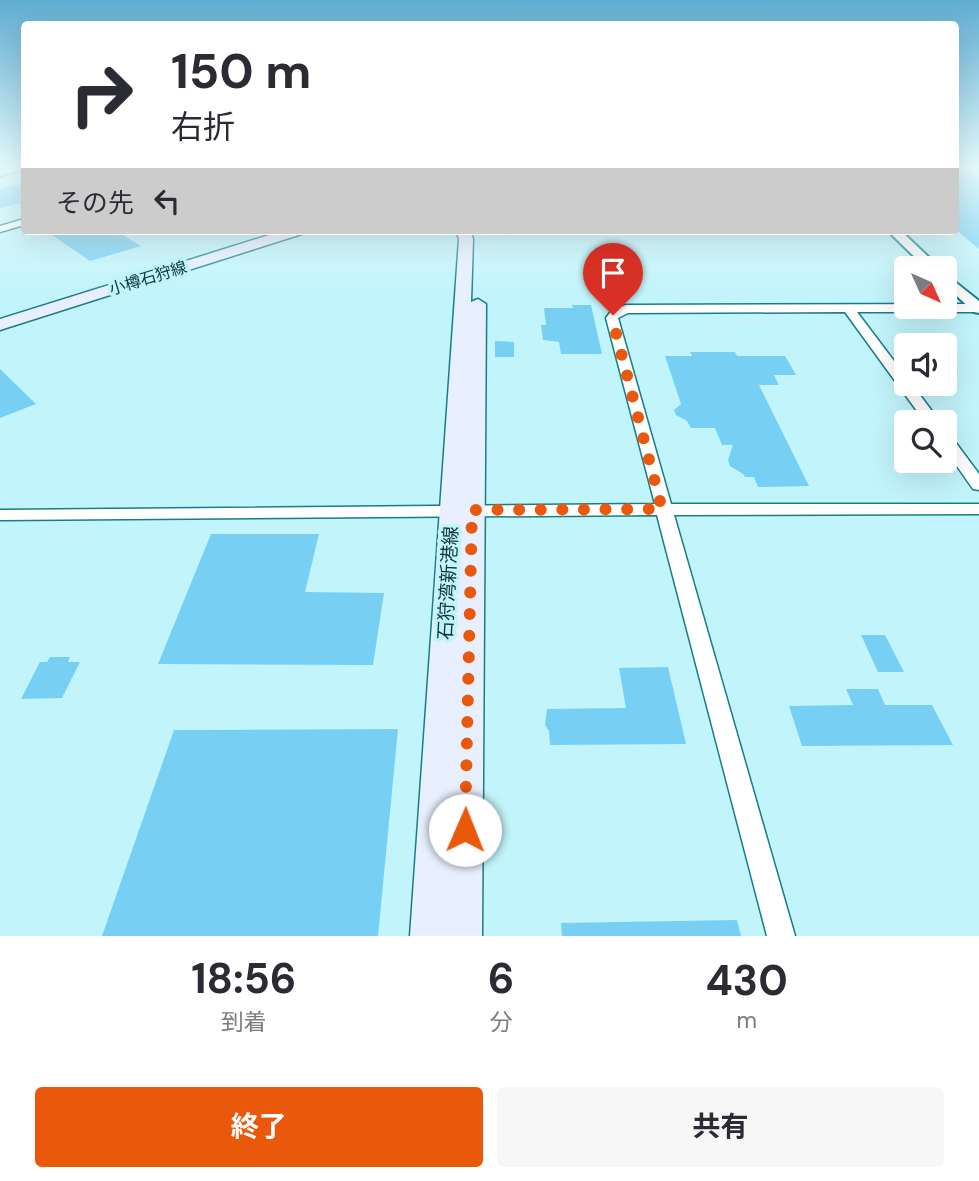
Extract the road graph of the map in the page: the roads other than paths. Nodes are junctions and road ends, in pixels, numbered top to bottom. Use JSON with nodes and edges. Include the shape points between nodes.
{"nodes":[{"id":1,"x":21,"y":223,"type":"edge"},
{"id":2,"x":0,"y":229,"type":"edge"},
{"id":3,"x":254,"y":235,"type":"edge"},
{"id":4,"x":284,"y":235,"type":"edge"},
{"id":5,"x":464,"y":235,"type":"edge"},
{"id":6,"x":477,"y":235,"type":"edge"},
{"id":7,"x":898,"y":235,"type":"edge"},
{"id":8,"x":921,"y":256,"type":"edge"},
{"id":9,"x":957,"y":289,"type":"edge"},
{"id":10,"x":979,"y":308,"type":"edge"},
{"id":11,"x":849,"y":309,"type":"junction"},
{"id":12,"x":0,"y":313,"type":"edge"},
{"id":13,"x":0,"y":324,"type":"edge"},
{"id":14,"x":924,"y":410,"type":"edge"},
{"id":15,"x":957,"y":455,"type":"edge"},
{"id":16,"x":979,"y":485,"type":"edge"},
{"id":17,"x":662,"y":509,"type":"junction"},
{"id":18,"x":979,"y":509,"type":"edge"},
{"id":19,"x":462,"y":511,"type":"junction"},
{"id":20,"x":0,"y":515,"type":"edge"},
{"id":21,"x":430,"y":936,"type":"edge"},
{"id":22,"x":462,"y":936,"type":"edge"},
{"id":23,"x":781,"y":936,"type":"edge"}],
"edges":[{"from":1,"to":2,"type":"street"},
{"from":3,"to":12,"type":"main road","name":"小樽石狩線"},
{"from":4,"to":13,"type":"main road","name":"小樽石狩線"},
{"from":5,"to":19,"type":"main road","name":"石狩湾新港線"},
{"from":6,"to":19,"type":"main road","name":"石狩湾新港線"},
{"from":7,"to":8,"type":"street"},
{"from":9,"to":10,"type":"street"},
{"from":10,"to":11,"type":"street"},
{"from":11,"to":14,"type":"street"},
{"from":11,"to":17,"type":"street","via":[[626,309],[613,315]]},
{"from":15,"to":16,"type":"street"},
{"from":17,"to":18,"type":"street"},
{"from":17,"to":19,"type":"street"},
{"from":17,"to":23,"type":"street"},
{"from":19,"to":20,"type":"street"},
{"from":19,"to":21,"type":"main road","name":"石狩湾新港線"},
{"from":19,"to":22,"type":"main road","name":"石狩湾新港線"}]}
